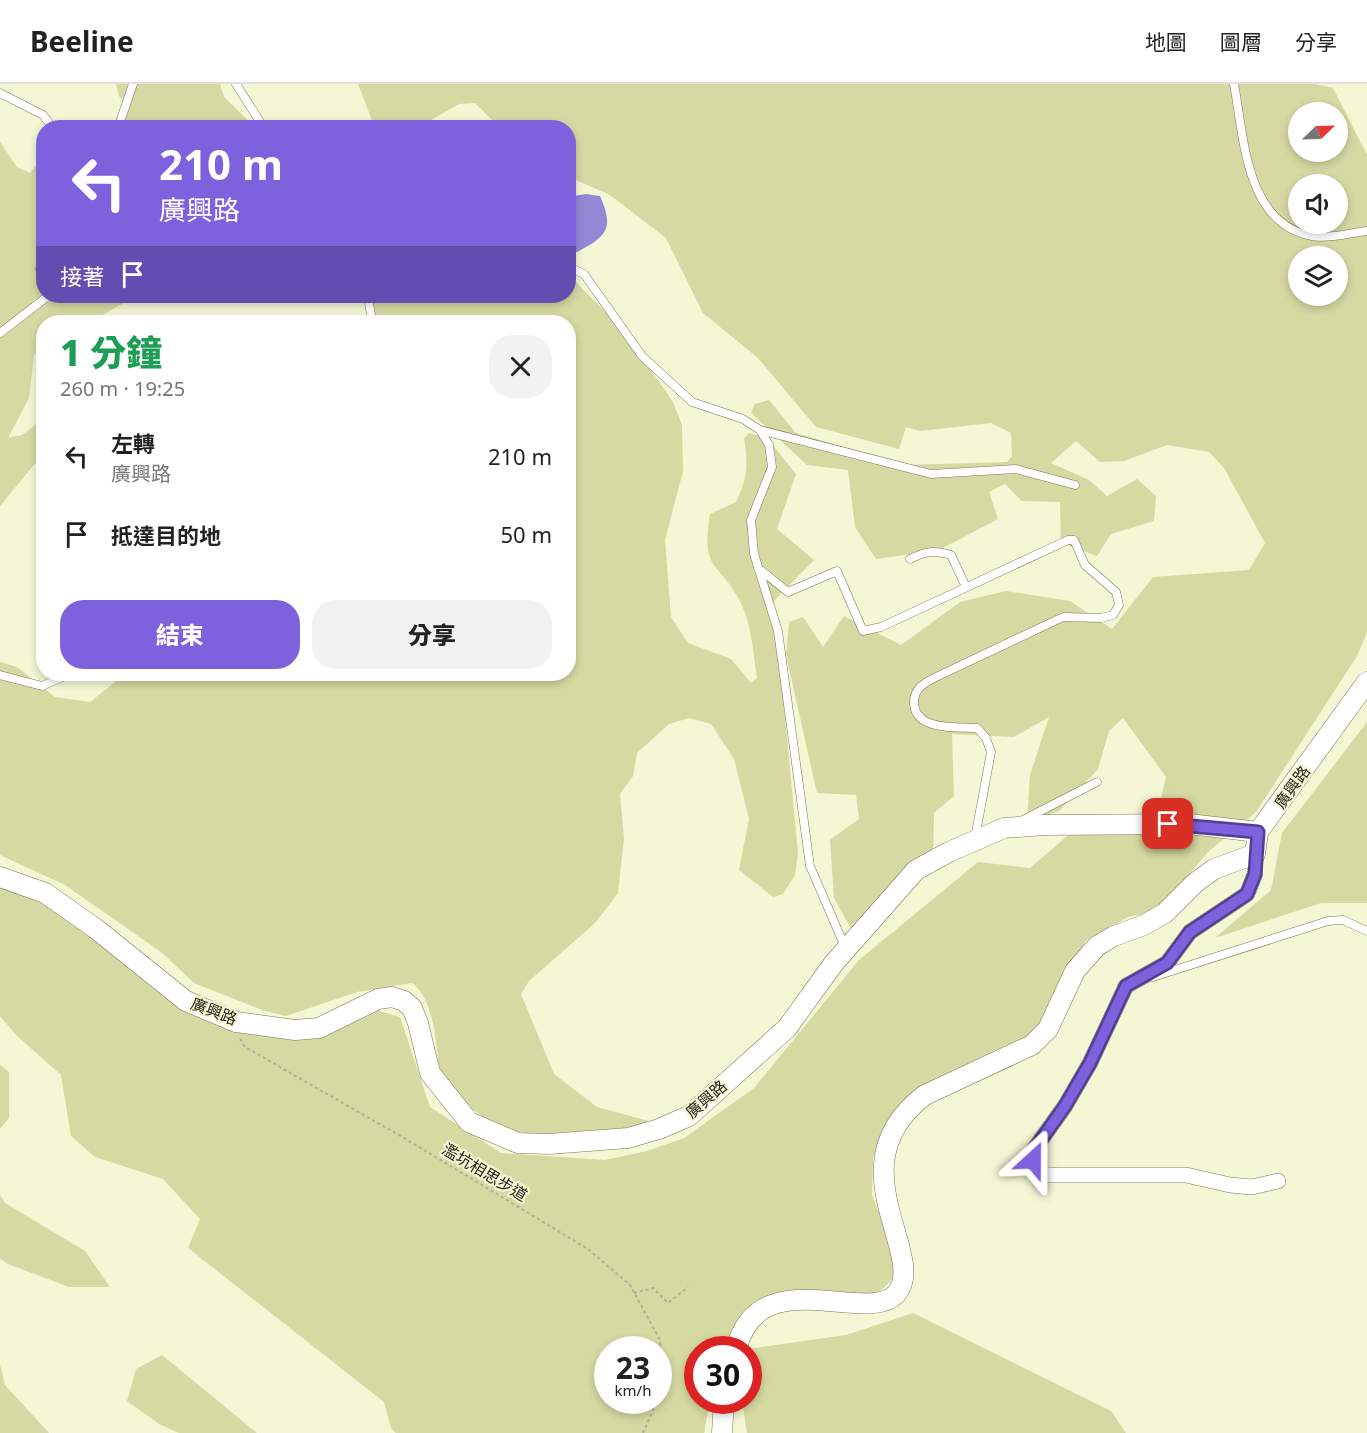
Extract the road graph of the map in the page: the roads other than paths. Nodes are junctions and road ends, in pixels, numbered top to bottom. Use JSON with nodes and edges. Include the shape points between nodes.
{"nodes":[{"id":1,"x":133,"y":84,"type":"edge"},
{"id":2,"x":236,"y":84,"type":"edge"},
{"id":3,"x":1234,"y":84,"type":"edge"},
{"id":4,"x":0,"y":93,"type":"edge"},
{"id":5,"x":47,"y":120,"type":"edge"},
{"id":6,"x":121,"y":120,"type":"edge"},
{"id":7,"x":259,"y":120,"type":"edge"},
{"id":8,"x":1367,"y":231,"type":"edge"},
{"id":9,"x":576,"y":270,"type":"edge"},
{"id":10,"x":39,"y":303,"type":"edge"},
{"id":11,"x":0,"y":333,"type":"edge"},
{"id":12,"x":760,"y":430,"type":"junction"},
{"id":13,"x":1075,"y":485,"type":"dead end"},
{"id":14,"x":910,"y":559,"type":"dead end"},
{"id":15,"x":758,"y":568,"type":"junction"},
{"id":16,"x":966,"y":587,"type":"junction"},
{"id":17,"x":0,"y":675,"type":"edge"},
{"id":18,"x":53,"y":681,"type":"edge"},
{"id":19,"x":1367,"y":682,"type":"edge"},
{"id":20,"x":1097,"y":782,"type":"dead end"},
{"id":21,"x":1009,"y":828,"type":"junction"},
{"id":22,"x":1258,"y":832,"type":"junction"},
{"id":23,"x":975,"y":841,"type":"junction"},
{"id":24,"x":1256,"y":854,"type":"junction"},
{"id":25,"x":0,"y":877,"type":"edge"},
{"id":26,"x":1367,"y":931,"type":"edge"},
{"id":27,"x":846,"y":948,"type":"junction"},
{"id":28,"x":1126,"y":986,"type":"junction"},
{"id":29,"x":1278,"y":1181,"type":"dead end"},
{"id":30,"x":740,"y":1336,"type":"edge"},
{"id":31,"x":723,"y":1414,"type":"edge"},
{"id":32,"x":722,"y":1433,"type":"edge"}],
"edges":[{"from":1,"to":6,"type":"lane"},
{"from":2,"to":7,"type":"lane"},
{"from":3,"to":8,"type":"lane","via":[[1252,178],[1263,203],[1278,220],[1312,236]]},
{"from":4,"to":5,"type":"lane"},
{"from":9,"to":12,"type":"lane","via":[[584,274],[642,356],[692,402],[743,419]]},
{"from":10,"to":11,"type":"lane"},
{"from":12,"to":13,"type":"lane","via":[[931,474],[1016,469]]},
{"from":12,"to":15,"type":"lane","via":[[769,445],[772,467],[752,520]]},
{"from":14,"to":16,"type":"lane","via":[[937,550],[951,555]]},
{"from":15,"to":16,"type":"lane","via":[[788,592],[837,571],[863,631],[881,627]]},
{"from":15,"to":27,"type":"lane","via":[[778,631],[810,866]]},
{"from":16,"to":23,"type":"lane","via":[[1074,540],[1085,565],[1116,592],[1119,605],[1113,615],[1101,618],[1063,617],[934,678],[921,685],[914,696],[914,709],[924,722],[976,728],[992,752]]},
{"from":17,"to":18,"type":"lane","via":[[42,686]]},
{"from":19,"to":22,"type":"street","name":"廣興路"},
{"from":20,"to":21,"type":"lane"},
{"from":21,"to":22,"type":"street","name":"廣興路","via":[[1189,824]]},
{"from":21,"to":23,"type":"street","name":"廣興路"},
{"from":22,"to":24,"type":"street"},
{"from":23,"to":27,"type":"street","name":"廣興路","via":[[916,870]]},
{"from":24,"to":28,"type":"street","via":[[1255,874],[1247,894],[1190,932],[1167,963]]},
{"from":24,"to":30,"type":"street","via":[[1214,869],[1165,913],[1097,946],[1076,971],[1048,1029],[1032,1045],[925,1095],[912,1105],[891,1134],[884,1159],[886,1198],[903,1260],[903,1283],[895,1296],[877,1302],[788,1300],[771,1305],[752,1318]]},
{"from":25,"to":27,"type":"street","name":"廣興路","via":[[45,893],[186,1001],[227,1019],[295,1030],[319,1028],[378,999],[392,997],[412,1008],[430,1073],[469,1122],[518,1143],[628,1138],[689,1116],[787,1028]]},
{"from":26,"to":28,"type":"lane","via":[[1343,920],[1328,921]]},
{"from":28,"to":29,"type":"street","via":[[1090,1063],[1033,1151],[1039,1172],[1186,1175],[1252,1187]]},
{"from":31,"to":32,"type":"street"}]}
